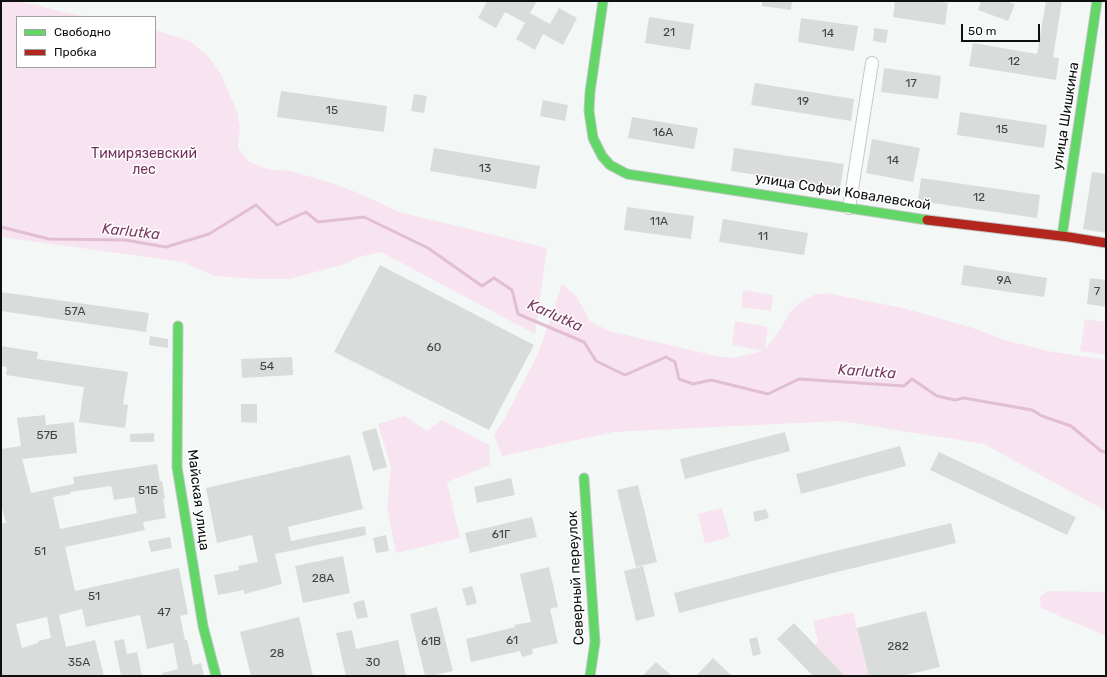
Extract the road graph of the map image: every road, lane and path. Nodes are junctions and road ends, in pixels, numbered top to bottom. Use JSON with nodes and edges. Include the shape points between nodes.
{"nodes":[{"id":1,"x":603,"y":1,"type":"edge"},
{"id":2,"x":1097,"y":1,"type":"edge"},
{"id":3,"x":872,"y":63,"type":"dead end"},
{"id":4,"x":849,"y":208,"type":"junction"},
{"id":5,"x":1062,"y":236,"type":"junction"},
{"id":6,"x":1106,"y":243,"type":"edge"},
{"id":7,"x":178,"y":326,"type":"dead end"},
{"id":8,"x":584,"y":478,"type":"dead end"},
{"id":9,"x":216,"y":676,"type":"edge"},
{"id":10,"x":590,"y":676,"type":"edge"}],
"edges":[{"from":1,"to":4,"type":"street","name":"улица Софьи Ковалевской","via":[[589,111],[593,138],[610,165],[628,174]]},
{"from":2,"to":5,"type":"street","name":"улица Шишкина"},
{"from":3,"to":4,"type":"street"},
{"from":4,"to":5,"type":"street","name":"улица Софьи Ковалевской"},
{"from":5,"to":6,"type":"street","name":"улица Софьи Ковалевской"},
{"from":7,"to":9,"type":"street","name":"Майская улица","via":[[177,467],[203,626]]},
{"from":8,"to":10,"type":"street","name":"Северный переулок","via":[[595,642]]}]}
